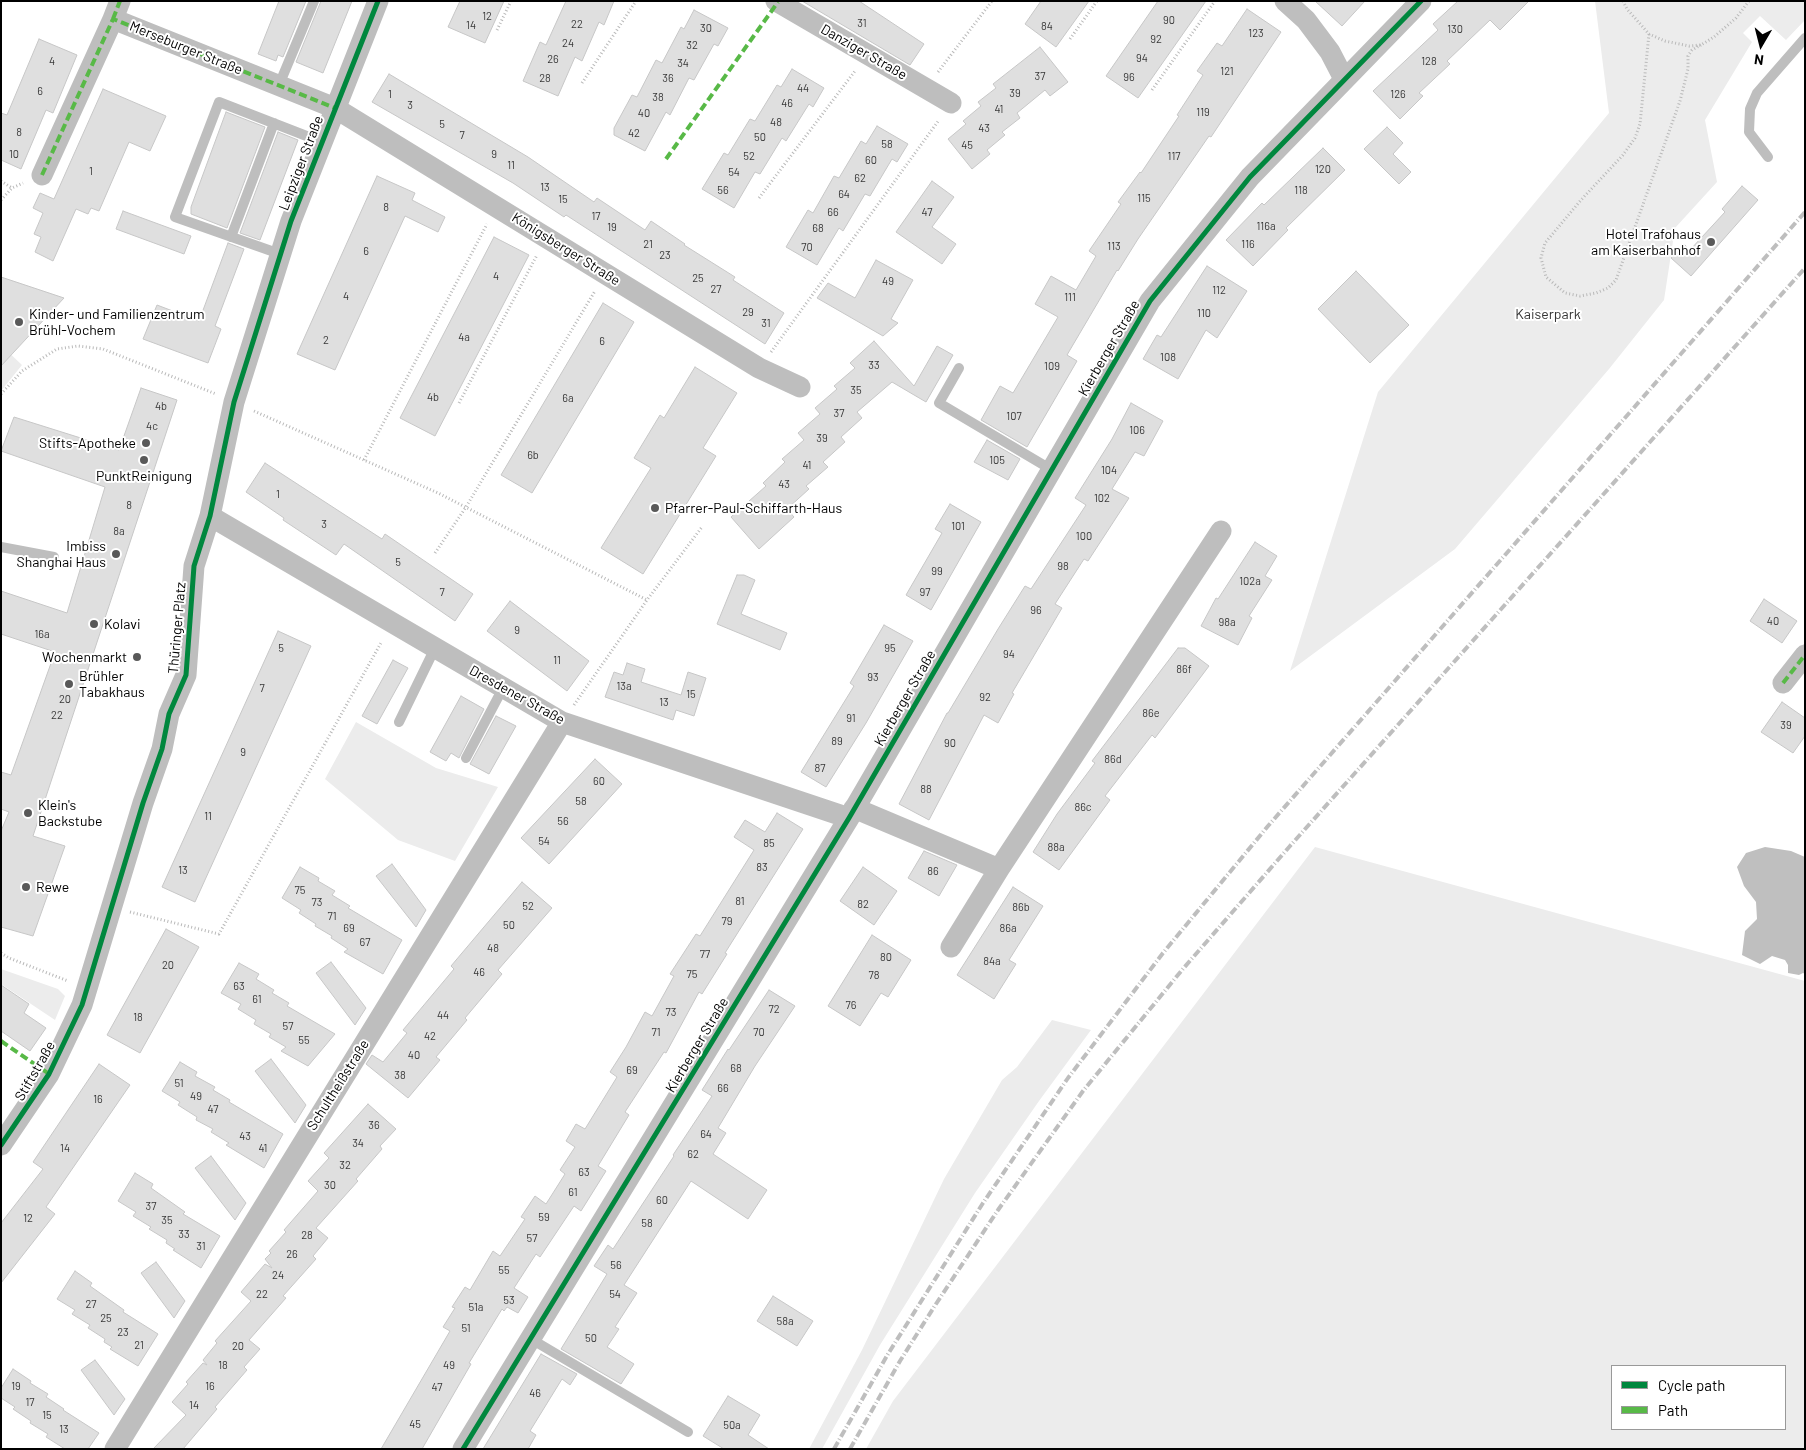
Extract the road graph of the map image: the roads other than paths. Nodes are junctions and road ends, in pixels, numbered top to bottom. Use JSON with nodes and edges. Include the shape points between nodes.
{"nodes":[{"id":1,"x":314,"y":1,"type":"edge"},
{"id":2,"x":378,"y":1,"type":"edge"},
{"id":3,"x":776,"y":1,"type":"edge"},
{"id":4,"x":1285,"y":1,"type":"edge"},
{"id":5,"x":1421,"y":1,"type":"edge"},
{"id":6,"x":116,"y":10,"type":"edge"},
{"id":7,"x":1805,"y":38,"type":"edge"},
{"id":8,"x":1344,"y":79,"type":"junction"},
{"id":9,"x":279,"y":85,"type":"junction"},
{"id":10,"x":951,"y":103,"type":"road end"},
{"id":11,"x":335,"y":108,"type":"junction"},
{"id":12,"x":274,"y":123,"type":"junction"},
{"id":13,"x":322,"y":142,"type":"junction"},
{"id":14,"x":1768,"y":157,"type":"dead end"},
{"id":15,"x":42,"y":175,"type":"road end"},
{"id":16,"x":231,"y":237,"type":"junction"},
{"id":17,"x":280,"y":254,"type":"junction"},
{"id":18,"x":253,"y":336,"type":"joint"},
{"id":19,"x":958,"y":368,"type":"dead end"},
{"id":20,"x":800,"y":387,"type":"dead end"},
{"id":21,"x":1052,"y":470,"type":"junction"},
{"id":22,"x":210,"y":516,"type":"junction"},
{"id":23,"x":1221,"y":532,"type":"dead end"},
{"id":24,"x":1,"y":546,"type":"edge"},
{"id":25,"x":54,"y":557,"type":"dead end"},
{"id":26,"x":435,"y":648,"type":"junction"},
{"id":27,"x":1805,"y":656,"type":"edge"},
{"id":28,"x":1783,"y":684,"type":"dead end"},
{"id":29,"x":503,"y":688,"type":"junction"},
{"id":30,"x":400,"y":722,"type":"dead end"},
{"id":31,"x":562,"y":722,"type":"junction"},
{"id":32,"x":466,"y":758,"type":"dead end"},
{"id":33,"x":852,"y":813,"type":"junction"},
{"id":34,"x":999,"y":869,"type":"junction"},
{"id":35,"x":951,"y":947,"type":"dead end"},
{"id":36,"x":84,"y":996,"type":"joint"},
{"id":37,"x":1,"y":1145,"type":"edge"},
{"id":38,"x":531,"y":1338,"type":"junction"},
{"id":39,"x":688,"y":1432,"type":"dead end"},
{"id":40,"x":115,"y":1449,"type":"edge"},
{"id":41,"x":464,"y":1449,"type":"edge"}],
"edges":[{"from":1,"to":9,"type":"lane"},
{"from":2,"to":11,"type":"street","name":"Leipziger Straße"},
{"from":3,"to":10,"type":"street","name":"Danziger Straße"},
{"from":4,"to":8,"type":"street","via":[[1306,20],[1330,52]]},
{"from":5,"to":8,"type":"street","name":"Kierberger Straße"},
{"from":6,"to":9,"type":"street","name":"Merseburger Straße"},
{"from":6,"to":15,"type":"street","name":"Merseburger Straße"},
{"from":7,"to":14,"type":"lane","via":[[1763,85],[1750,109],[1749,132]]},
{"from":8,"to":21,"type":"street","name":"Kierberger Straße","via":[[1250,177],[1150,301]]},
{"from":9,"to":11,"type":"street","name":"Merseburger Straße"},
{"from":11,"to":13,"type":"street","name":"Leipziger Straße"},
{"from":11,"to":20,"type":"street","name":"Königsberger Straße","via":[[759,368]]},
{"from":12,"to":13,"type":"lane"},
{"from":12,"to":16,"type":"lane"},
{"from":12,"to":16,"type":"lane","via":[[219,102],[175,216]]},
{"from":13,"to":17,"type":"street","name":"Leipziger Straße"},
{"from":16,"to":17,"type":"lane"},
{"from":17,"to":18,"type":"street","name":"Leipziger Straße"},
{"from":18,"to":22,"type":"street","name":"Thüringer Platz","via":[[234,402]]},
{"from":19,"to":21,"type":"lane","via":[[939,403]]},
{"from":21,"to":33,"type":"street","name":"Kierberger Straße"},
{"from":22,"to":26,"type":"street","name":"Dresdener Straße"},
{"from":22,"to":36,"type":"street","name":"Thüringer Platz","via":[[194,566],[186,675],[169,714],[162,749]]},
{"from":23,"to":34,"type":"street"},
{"from":24,"to":25,"type":"lane"},
{"from":26,"to":29,"type":"street","name":"Dresdener Straße"},
{"from":26,"to":30,"type":"lane"},
{"from":27,"to":28,"type":"street"},
{"from":29,"to":31,"type":"street","name":"Dresdener Straße"},
{"from":29,"to":32,"type":"lane"},
{"from":31,"to":33,"type":"street","name":"Dresdener Straße"},
{"from":31,"to":40,"type":"street","name":"Schultheißstraße"},
{"from":33,"to":34,"type":"street"},
{"from":33,"to":38,"type":"street","name":"Kierberger Straße"},
{"from":34,"to":35,"type":"street"},
{"from":36,"to":37,"type":"street","name":"Stiftstraße","via":[[49,1074]]},
{"from":38,"to":39,"type":"lane"},
{"from":38,"to":41,"type":"street","name":"Kierberger Straße"}]}
